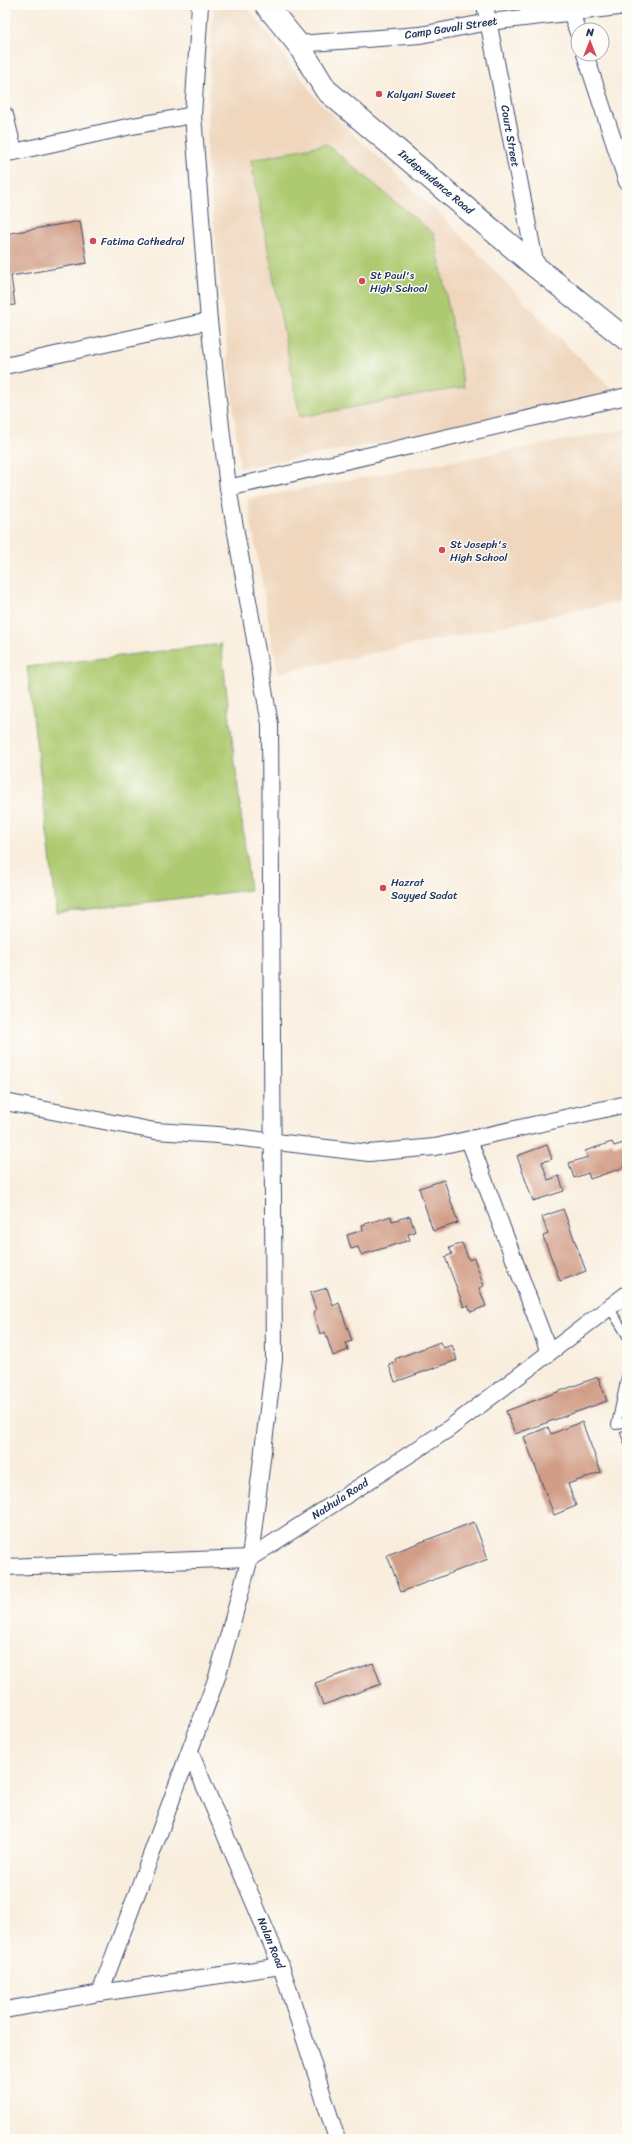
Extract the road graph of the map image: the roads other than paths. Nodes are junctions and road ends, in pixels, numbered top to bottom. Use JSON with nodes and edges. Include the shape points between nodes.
{"nodes":[{"id":1,"x":200,"y":5,"type":"edge"},
{"id":2,"x":266,"y":5,"type":"edge"},
{"id":3,"x":485,"y":5,"type":"edge"},
{"id":4,"x":627,"y":6,"type":"edge"},
{"id":5,"x":571,"y":12,"type":"junction"},
{"id":6,"x":489,"y":22,"type":"junction"},
{"id":7,"x":574,"y":22,"type":"edge"},
{"id":8,"x":298,"y":44,"type":"junction"},
{"id":9,"x":588,"y":62,"type":"edge"},
{"id":10,"x":5,"y":115,"type":"edge"},
{"id":11,"x":193,"y":115,"type":"junction"},
{"id":12,"x":10,"y":152,"type":"edge"},
{"id":13,"x":627,"y":182,"type":"edge"},
{"id":14,"x":536,"y":267,"type":"junction"},
{"id":15,"x":209,"y":322,"type":"junction"},
{"id":16,"x":627,"y":340,"type":"edge"},
{"id":17,"x":5,"y":366,"type":"edge"},
{"id":18,"x":627,"y":396,"type":"edge"},
{"id":19,"x":228,"y":488,"type":"junction"},
{"id":20,"x":5,"y":1102,"type":"edge"},
{"id":21,"x":627,"y":1104,"type":"edge"},
{"id":22,"x":469,"y":1140,"type":"junction"},
{"id":23,"x":272,"y":1142,"type":"junction"},
{"id":24,"x":627,"y":1294,"type":"edge"},
{"id":25,"x":609,"y":1307,"type":"junction"},
{"id":26,"x":627,"y":1336,"type":"edge"},
{"id":27,"x":549,"y":1352,"type":"junction"},
{"id":28,"x":627,"y":1372,"type":"edge"},
{"id":29,"x":627,"y":1421,"type":"edge"},
{"id":30,"x":250,"y":1558,"type":"junction"},
{"id":31,"x":5,"y":1567,"type":"edge"},
{"id":32,"x":190,"y":1752,"type":"junction"},
{"id":33,"x":281,"y":1966,"type":"junction"},
{"id":34,"x":100,"y":1993,"type":"junction"},
{"id":35,"x":5,"y":2010,"type":"edge"},
{"id":36,"x":337,"y":2139,"type":"edge"}],
"edges":[{"from":1,"to":11,"type":"street"},
{"from":2,"to":8,"type":"main road","name":"Independence Road"},
{"from":3,"to":6,"type":"street","name":"Court Street"},
{"from":4,"to":5,"type":"street","name":"Camp Gavali Street"},
{"from":5,"to":6,"type":"street","name":"Camp Gavali Street"},
{"from":5,"to":7,"type":"street"},
{"from":6,"to":8,"type":"street","name":"Camp Gavali Street","via":[[420,35]]},
{"from":6,"to":14,"type":"street","name":"Court Street"},
{"from":8,"to":14,"type":"main road","name":"Independence Road","via":[[326,90]]},
{"from":9,"to":13,"type":"street"},
{"from":10,"to":12,"type":"street"},
{"from":11,"to":12,"type":"street"},
{"from":11,"to":15,"type":"street"},
{"from":14,"to":16,"type":"main road","name":"Independence Road"},
{"from":15,"to":17,"type":"street"},
{"from":15,"to":19,"type":"street"},
{"from":18,"to":19,"type":"street"},
{"from":19,"to":23,"type":"street","via":[[270,724]]},
{"from":20,"to":23,"type":"street","via":[[155,1130]]},
{"from":21,"to":22,"type":"street"},
{"from":22,"to":23,"type":"street","via":[[436,1147],[369,1153]]},
{"from":22,"to":27,"type":"street"},
{"from":23,"to":30,"type":"street","via":[[274,1360]]},
{"from":24,"to":25,"type":"street","name":"Nathula Road"},
{"from":25,"to":26,"type":"lane"},
{"from":25,"to":27,"type":"street","name":"Nathula Road"},
{"from":27,"to":30,"type":"street","name":"Nathula Road","via":[[448,1430]]},
{"from":28,"to":29,"type":"lane","via":[[616,1425]]},
{"from":30,"to":31,"type":"street"},
{"from":30,"to":32,"type":"street","via":[[217,1677]]},
{"from":32,"to":33,"type":"street","name":"Nolan Road"},
{"from":32,"to":34,"type":"street"},
{"from":33,"to":34,"type":"street"},
{"from":33,"to":36,"type":"street","name":"Nolan Road"},
{"from":34,"to":35,"type":"street"}]}
